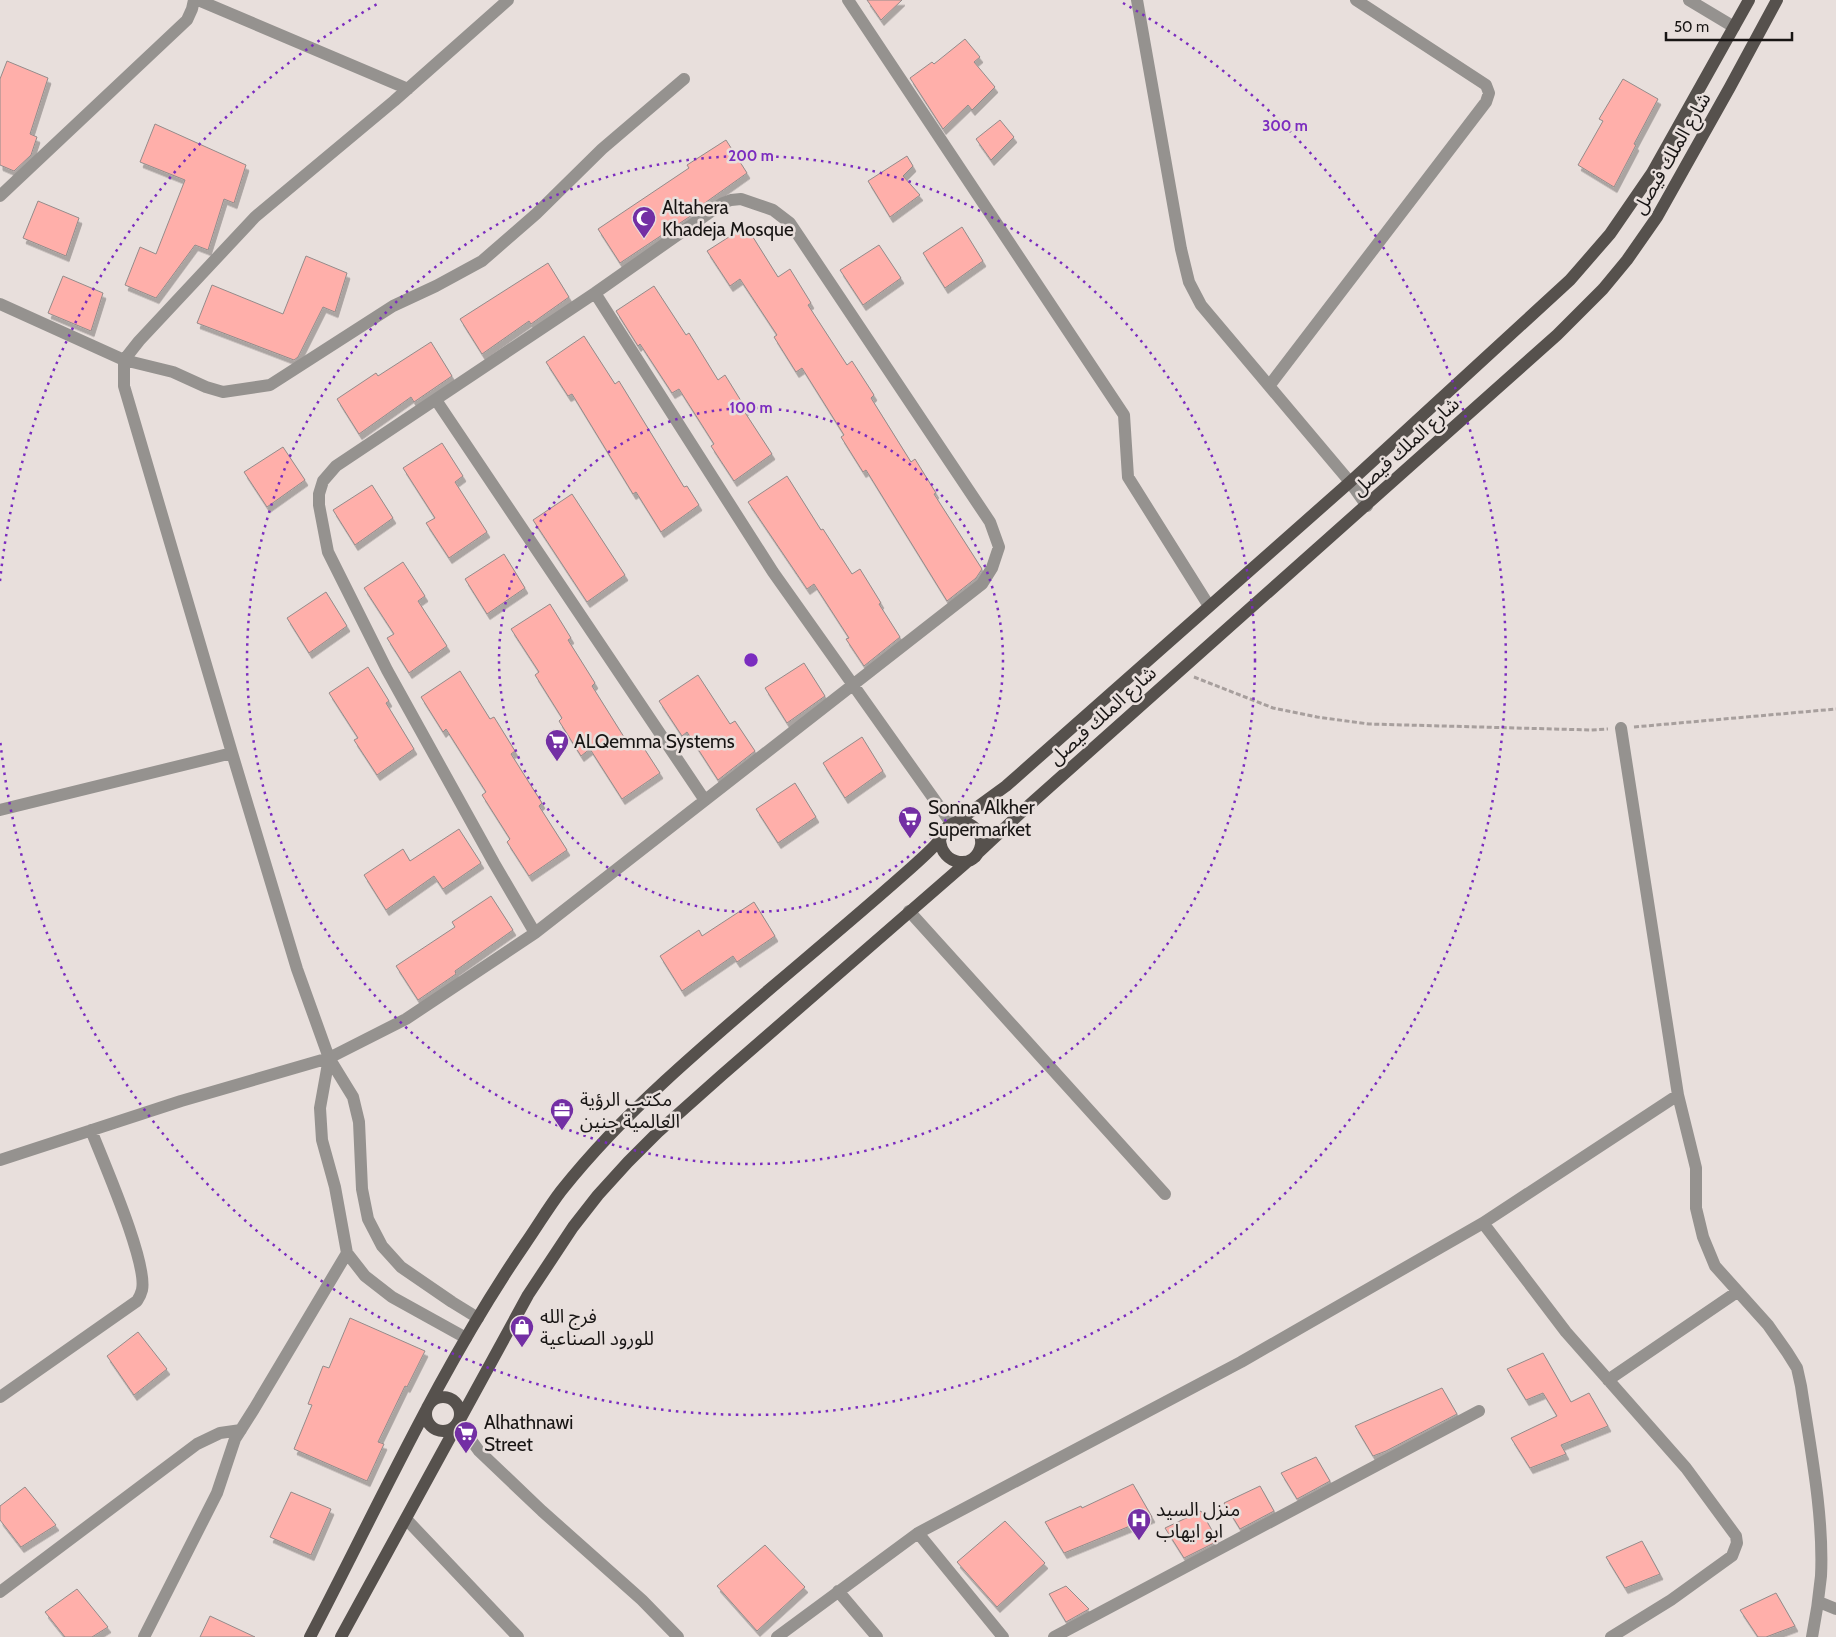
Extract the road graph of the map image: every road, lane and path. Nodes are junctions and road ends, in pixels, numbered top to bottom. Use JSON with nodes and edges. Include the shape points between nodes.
{"nodes":[{"id":1,"x":194,"y":0,"type":"edge"},
{"id":2,"x":198,"y":0,"type":"edge"},
{"id":3,"x":508,"y":0,"type":"edge"},
{"id":4,"x":848,"y":0,"type":"edge"},
{"id":5,"x":1137,"y":0,"type":"edge"},
{"id":6,"x":1356,"y":0,"type":"edge"},
{"id":7,"x":1689,"y":0,"type":"edge"},
{"id":8,"x":1749,"y":0,"type":"edge"},
{"id":9,"x":1777,"y":0,"type":"edge"},
{"id":10,"x":1734,"y":27,"type":"junction"},
{"id":11,"x":684,"y":79,"type":"dead end"},
{"id":12,"x":408,"y":89,"type":"junction"},
{"id":13,"x":0,"y":196,"type":"edge"},
{"id":14,"x":595,"y":293,"type":"junction"},
{"id":15,"x":0,"y":304,"type":"edge"},
{"id":16,"x":124,"y":360,"type":"junction"},
{"id":17,"x":1269,"y":386,"type":"junction"},
{"id":18,"x":436,"y":400,"type":"junction"},
{"id":19,"x":1350,"y":482,"type":"junction"},
{"id":20,"x":1366,"y":506,"type":"junction"},
{"id":21,"x":1209,"y":606,"type":"junction"},
{"id":22,"x":1179,"y":671,"type":"junction"},
{"id":23,"x":852,"y":686,"type":"junction"},
{"id":24,"x":1836,"y":709,"type":"edge"},
{"id":25,"x":1621,"y":728,"type":"junction"},
{"id":26,"x":232,"y":753,"type":"junction"},
{"id":27,"x":704,"y":799,"type":"junction"},
{"id":28,"x":0,"y":810,"type":"edge"},
{"id":29,"x":955,"y":822,"type":"junction"},
{"id":30,"x":940,"y":839,"type":"junction"},
{"id":31,"x":978,"y":854,"type":"junction"},
{"id":32,"x":966,"y":862,"type":"junction"},
{"id":33,"x":909,"y":911,"type":"junction"},
{"id":34,"x":535,"y":933,"type":"junction"},
{"id":35,"x":329,"y":1058,"type":"junction"},
{"id":36,"x":1678,"y":1095,"type":"junction"},
{"id":37,"x":91,"y":1130,"type":"junction"},
{"id":38,"x":0,"y":1160,"type":"edge"},
{"id":39,"x":1165,"y":1194,"type":"dead end"},
{"id":40,"x":1483,"y":1223,"type":"junction"},
{"id":41,"x":347,"y":1253,"type":"junction"},
{"id":42,"x":1737,"y":1292,"type":"junction"},
{"id":43,"x":478,"y":1318,"type":"junction"},
{"id":44,"x":466,"y":1338,"type":"junction"},
{"id":45,"x":1608,"y":1380,"type":"junction"},
{"id":46,"x":0,"y":1397,"type":"edge"},
{"id":47,"x":429,"y":1405,"type":"junction"},
{"id":48,"x":1479,"y":1411,"type":"dead end"},
{"id":49,"x":458,"y":1422,"type":"junction"},
{"id":50,"x":241,"y":1430,"type":"junction"},
{"id":51,"x":406,"y":1518,"type":"junction"},
{"id":52,"x":918,"y":1533,"type":"junction"},
{"id":53,"x":838,"y":1591,"type":"junction"},
{"id":54,"x":0,"y":1592,"type":"edge"},
{"id":55,"x":1819,"y":1602,"type":"junction"},
{"id":56,"x":1836,"y":1609,"type":"edge"},
{"id":57,"x":144,"y":1637,"type":"edge"},
{"id":58,"x":310,"y":1637,"type":"edge"},
{"id":59,"x":341,"y":1637,"type":"edge"},
{"id":60,"x":518,"y":1637,"type":"edge"},
{"id":61,"x":678,"y":1637,"type":"edge"},
{"id":62,"x":777,"y":1637,"type":"edge"},
{"id":63,"x":877,"y":1637,"type":"edge"},
{"id":64,"x":1003,"y":1637,"type":"edge"},
{"id":65,"x":1054,"y":1637,"type":"edge"},
{"id":66,"x":1611,"y":1637,"type":"edge"},
{"id":67,"x":1812,"y":1637,"type":"edge"}],
"edges":[{"from":1,"to":13,"type":"street","via":[[187,20]]},
{"from":2,"to":12,"type":"street"},
{"from":3,"to":12,"type":"street"},
{"from":4,"to":21,"type":"street","via":[[1124,415],[1128,477]]},
{"from":5,"to":17,"type":"street","via":[[1189,282],[1201,305]]},
{"from":6,"to":17,"type":"street","via":[[1486,85],[1489,93],[1486,102]]},
{"from":7,"to":10,"type":"street"},
{"from":8,"to":10,"type":"main road","name":"شارع الملك فيصل"},
{"from":9,"to":20,"type":"main road","name":"شارع الملك فيصل","via":[[1687,165],[1627,260],[1581,312]]},
{"from":10,"to":19,"type":"main road","name":"شارع الملك فيصل","via":[[1652,173],[1626,213],[1591,256],[1545,304]]},
{"from":11,"to":16,"type":"street","via":[[602,149],[482,261],[393,306],[270,385],[223,392],[173,372]]},
{"from":12,"to":16,"type":"street","via":[[255,217],[138,341]]},
{"from":14,"to":18,"type":"street"},
{"from":14,"to":23,"type":"street","via":[[773,572]]},
{"from":14,"to":23,"type":"street","via":[[727,201],[741,199],[773,210],[790,223],[990,522],[999,547],[982,584]]},
{"from":15,"to":16,"type":"street"},
{"from":16,"to":26,"type":"street","via":[[124,386]]},
{"from":17,"to":19,"type":"street"},
{"from":18,"to":27,"type":"street"},
{"from":18,"to":34,"type":"street","via":[[327,475],[320,487],[319,501],[325,545],[387,670]]},
{"from":19,"to":20,"type":"street"},
{"from":19,"to":21,"type":"main road","name":"شارع الملك فيصل"},
{"from":20,"to":22,"type":"main road","name":"شارع الملك فيصل"},
{"from":21,"to":29,"type":"main road","name":"شارع الملك فيصل","via":[[1006,786]]},
{"from":22,"to":25,"type":"path","via":[[1273,708],[1369,724]]},
{"from":22,"to":31,"type":"main road","name":"شارع الملك فيصل"},
{"from":23,"to":27,"type":"street"},
{"from":23,"to":29,"type":"street"},
{"from":24,"to":25,"type":"path"},
{"from":25,"to":36,"type":"street"},
{"from":26,"to":28,"type":"street"},
{"from":26,"to":35,"type":"street","via":[[297,968]]},
{"from":27,"to":34,"type":"street"},
{"from":29,"to":30,"type":"main road","via":[[946,827]]},
{"from":29,"to":31,"type":"main road","via":[[971,824],[980,834]]},
{"from":30,"to":32,"type":"main road","via":[[947,857]]},
{"from":30,"to":43,"type":"main road","via":[[664,1082],[610,1136],[559,1194]]},
{"from":31,"to":32,"type":"main road"},
{"from":32,"to":33,"type":"main road"},
{"from":33,"to":39,"type":"street"},
{"from":33,"to":49,"type":"main road","via":[[658,1132],[598,1195],[528,1295]]},
{"from":34,"to":35,"type":"street","via":[[406,1019]]},
{"from":35,"to":37,"type":"street"},
{"from":35,"to":41,"type":"street","via":[[320,1108],[322,1140],[335,1187]]},
{"from":35,"to":43,"type":"street","via":[[353,1098],[359,1122],[362,1189],[368,1219],[382,1246],[401,1267]]},
{"from":36,"to":40,"type":"street"},
{"from":36,"to":42,"type":"street","via":[[1696,1168],[1696,1208],[1703,1237],[1715,1266]]},
{"from":37,"to":38,"type":"street"},
{"from":37,"to":46,"type":"street","via":[[136,1248],[142,1290],[137,1301]]},
{"from":40,"to":45,"type":"street","via":[[1566,1332]]},
{"from":40,"to":52,"type":"street","via":[[1241,1362]]},
{"from":41,"to":44,"type":"street","via":[[365,1276],[392,1297]]},
{"from":41,"to":50,"type":"street"},
{"from":42,"to":45,"type":"street"},
{"from":42,"to":55,"type":"street","via":[[1768,1325],[1797,1368],[1820,1530]]},
{"from":43,"to":44,"type":"main road"},
{"from":44,"to":47,"type":"main road"},
{"from":45,"to":66,"type":"street","via":[[1686,1468],[1731,1527],[1737,1544],[1732,1556],[1671,1600]]},
{"from":47,"to":49,"type":"main road","via":[[438,1398],[450,1398],[458,1406]]},
{"from":47,"to":49,"type":"main road","via":[[427,1420],[434,1428],[450,1430]]},
{"from":47,"to":58,"type":"main road"},
{"from":48,"to":65,"type":"street"},
{"from":49,"to":51,"type":"main road"},
{"from":49,"to":61,"type":"street","via":[[479,1451]]},
{"from":50,"to":54,"type":"street","via":[[220,1433],[197,1444]]},
{"from":50,"to":57,"type":"street","via":[[217,1493]]},
{"from":51,"to":59,"type":"main road"},
{"from":51,"to":60,"type":"street"},
{"from":52,"to":53,"type":"street"},
{"from":52,"to":64,"type":"street"},
{"from":53,"to":62,"type":"street"},
{"from":53,"to":63,"type":"street"},
{"from":55,"to":56,"type":"street"},
{"from":55,"to":67,"type":"street"}]}
